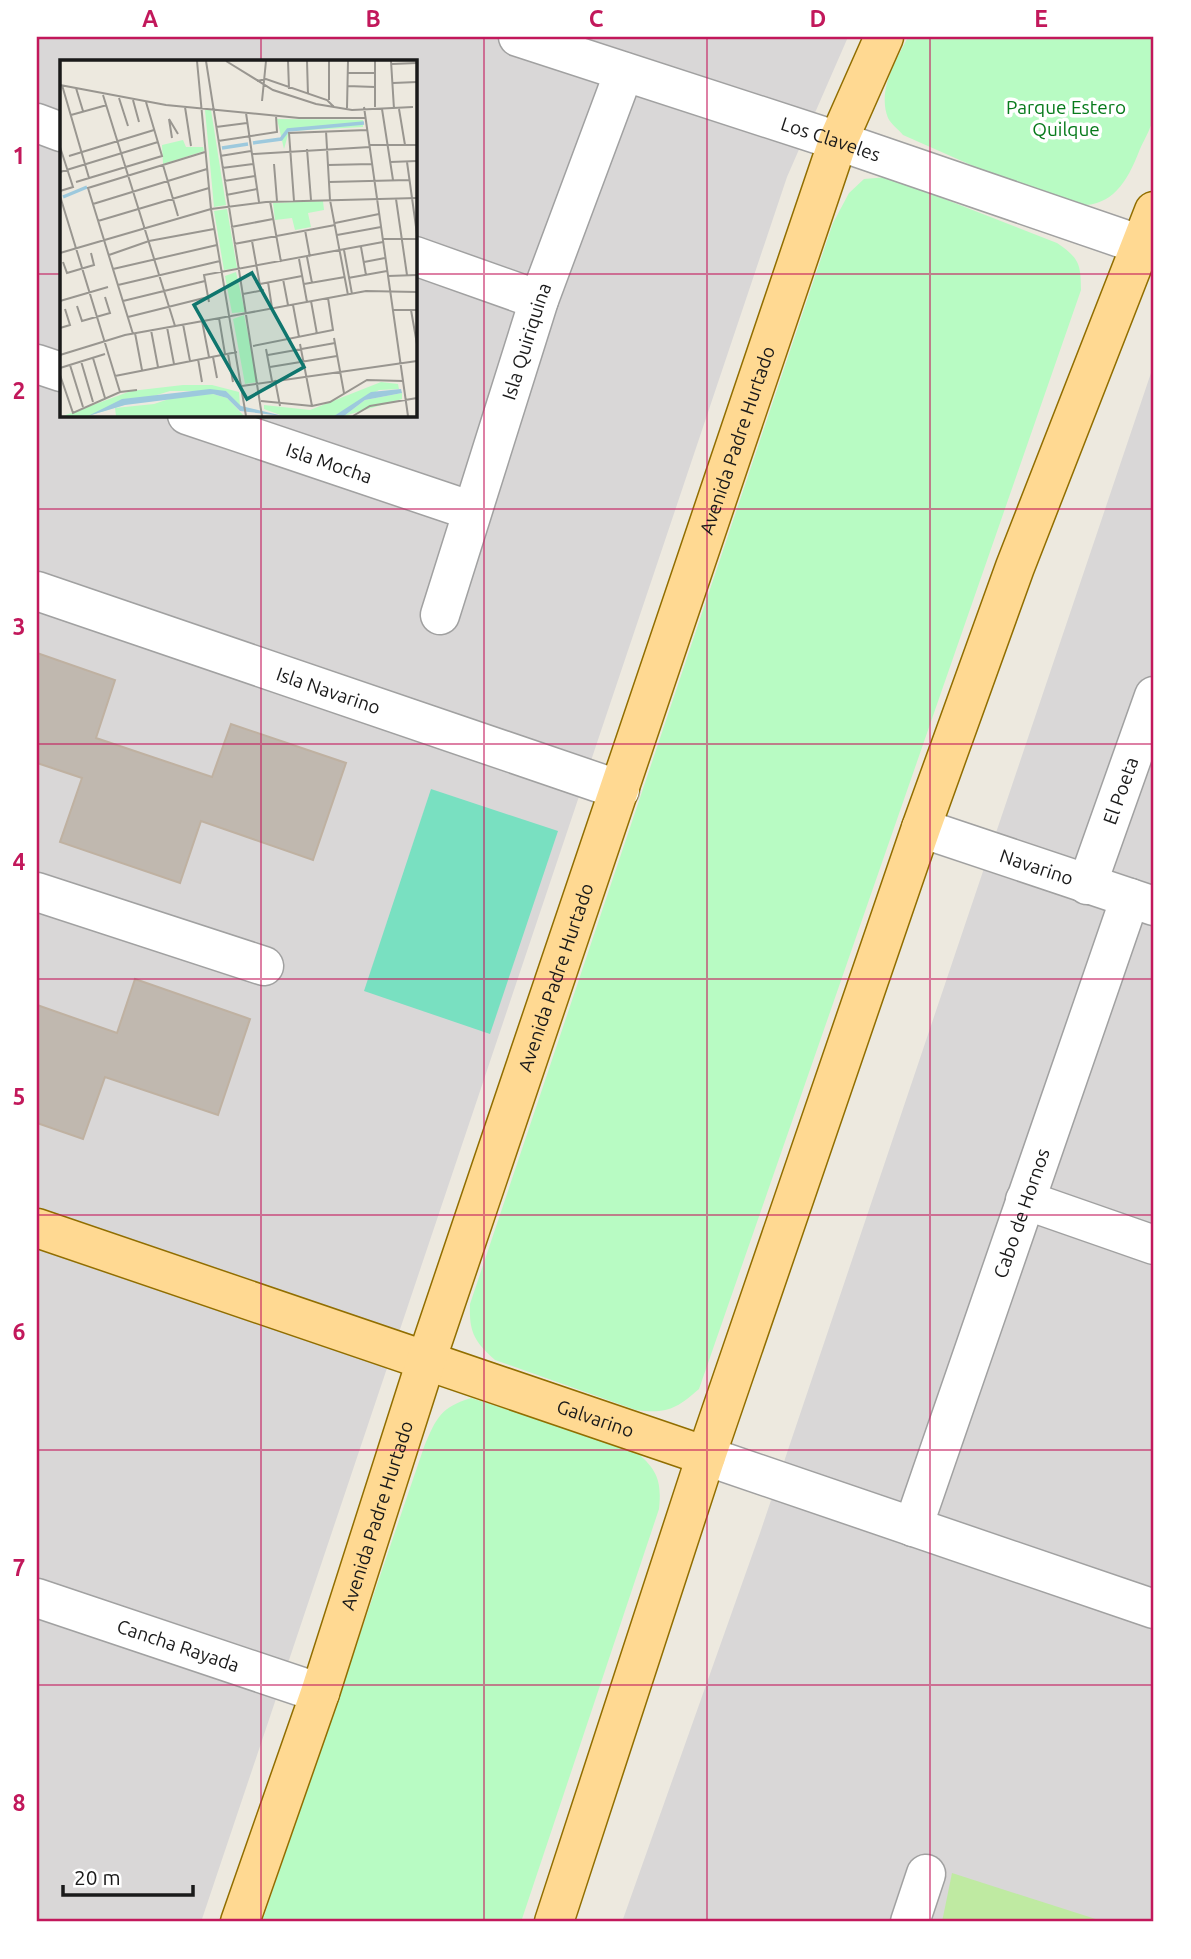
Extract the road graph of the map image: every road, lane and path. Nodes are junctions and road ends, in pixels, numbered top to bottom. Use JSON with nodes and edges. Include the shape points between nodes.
{"nodes":[{"id":1,"x":518,"y":37,"type":"edge"},
{"id":2,"x":884,"y":37,"type":"edge"},
{"id":3,"x":569,"y":45,"type":"edge"},
{"id":4,"x":624,"y":72,"type":"junction"},
{"id":5,"x":37,"y":123,"type":"edge"},
{"id":6,"x":60,"y":132,"type":"edge"},
{"id":7,"x":838,"y":141,"type":"junction"},
{"id":8,"x":1148,"y":228,"type":"edge"},
{"id":9,"x":416,"y":256,"type":"edge"},
{"id":10,"x":538,"y":300,"type":"junction"},
{"id":11,"x":37,"y":364,"type":"edge"},
{"id":12,"x":60,"y":372,"type":"edge"},
{"id":13,"x":190,"y":416,"type":"edge"},
{"id":14,"x":472,"y":511,"type":"junction"},
{"id":15,"x":37,"y":591,"type":"edge"},
{"id":16,"x":440,"y":615,"type":"dead end"},
{"id":17,"x":1154,"y":696,"type":"edge"},
{"id":18,"x":620,"y":790,"type":"junction"},
{"id":19,"x":921,"y":828,"type":"junction"},
{"id":20,"x":1087,"y":885,"type":"junction"},
{"id":21,"x":37,"y":892,"type":"edge"},
{"id":22,"x":1142,"y":902,"type":"edge"},
{"id":23,"x":264,"y":966,"type":"dead end"},
{"id":24,"x":1026,"y":1200,"type":"junction"},
{"id":25,"x":37,"y":1228,"type":"edge"},
{"id":26,"x":1154,"y":1245,"type":"edge"},
{"id":27,"x":426,"y":1361,"type":"junction"},
{"id":28,"x":706,"y":1456,"type":"junction"},
{"id":29,"x":913,"y":1527,"type":"junction"},
{"id":30,"x":37,"y":1598,"type":"edge"},
{"id":31,"x":1154,"y":1609,"type":"edge"},
{"id":32,"x":320,"y":1693,"type":"junction"},
{"id":33,"x":926,"y":1874,"type":"dead end"},
{"id":34,"x":240,"y":1922,"type":"edge"},
{"id":35,"x":554,"y":1922,"type":"edge"},
{"id":36,"x":910,"y":1922,"type":"edge"}],
"edges":[{"from":1,"to":3,"type":"street","name":"Los Claveles"},
{"from":2,"to":7,"type":"main road","name":"Avenida Padre Hurtado"},
{"from":3,"to":4,"type":"street","name":"Los Claveles"},
{"from":4,"to":7,"type":"street","name":"Los Claveles"},
{"from":4,"to":10,"type":"street","name":"Isla Quiriquina"},
{"from":5,"to":6,"type":"street"},
{"from":7,"to":8,"type":"street","name":"Los Claveles"},
{"from":7,"to":18,"type":"main road","name":"Avenida Padre Hurtado"},
{"from":8,"to":19,"type":"main road","via":[[1015,567]]},
{"from":9,"to":10,"type":"street"},
{"from":10,"to":14,"type":"street","name":"Isla Quiriquina"},
{"from":11,"to":12,"type":"street"},
{"from":13,"to":14,"type":"street","name":"Isla Mocha"},
{"from":14,"to":16,"type":"street","name":"Isla Quiriquina"},
{"from":15,"to":18,"type":"street","name":"Isla Navarino"},
{"from":17,"to":20,"type":"street","name":"El Poeta"},
{"from":18,"to":27,"type":"main road","name":"Avenida Padre Hurtado"},
{"from":19,"to":20,"type":"street","name":"Navarino"},
{"from":19,"to":28,"type":"main road"},
{"from":20,"to":22,"type":"street","name":"Navarino"},
{"from":21,"to":23,"type":"street"},
{"from":22,"to":24,"type":"street","name":"Cabo de Hornos"},
{"from":24,"to":26,"type":"street"},
{"from":24,"to":29,"type":"street","name":"Cabo de Hornos"},
{"from":25,"to":27,"type":"main road","name":"Galvarino"},
{"from":27,"to":28,"type":"main road","name":"Galvarino"},
{"from":27,"to":32,"type":"main road","name":"Avenida Padre Hurtado"},
{"from":28,"to":29,"type":"street","name":"Galvarino"},
{"from":28,"to":35,"type":"main road"},
{"from":29,"to":31,"type":"street","name":"Galvarino"},
{"from":30,"to":32,"type":"street","name":"Cancha Rayada"},
{"from":32,"to":34,"type":"main road","name":"Avenida Padre Hurtado"},
{"from":33,"to":36,"type":"street"}]}
